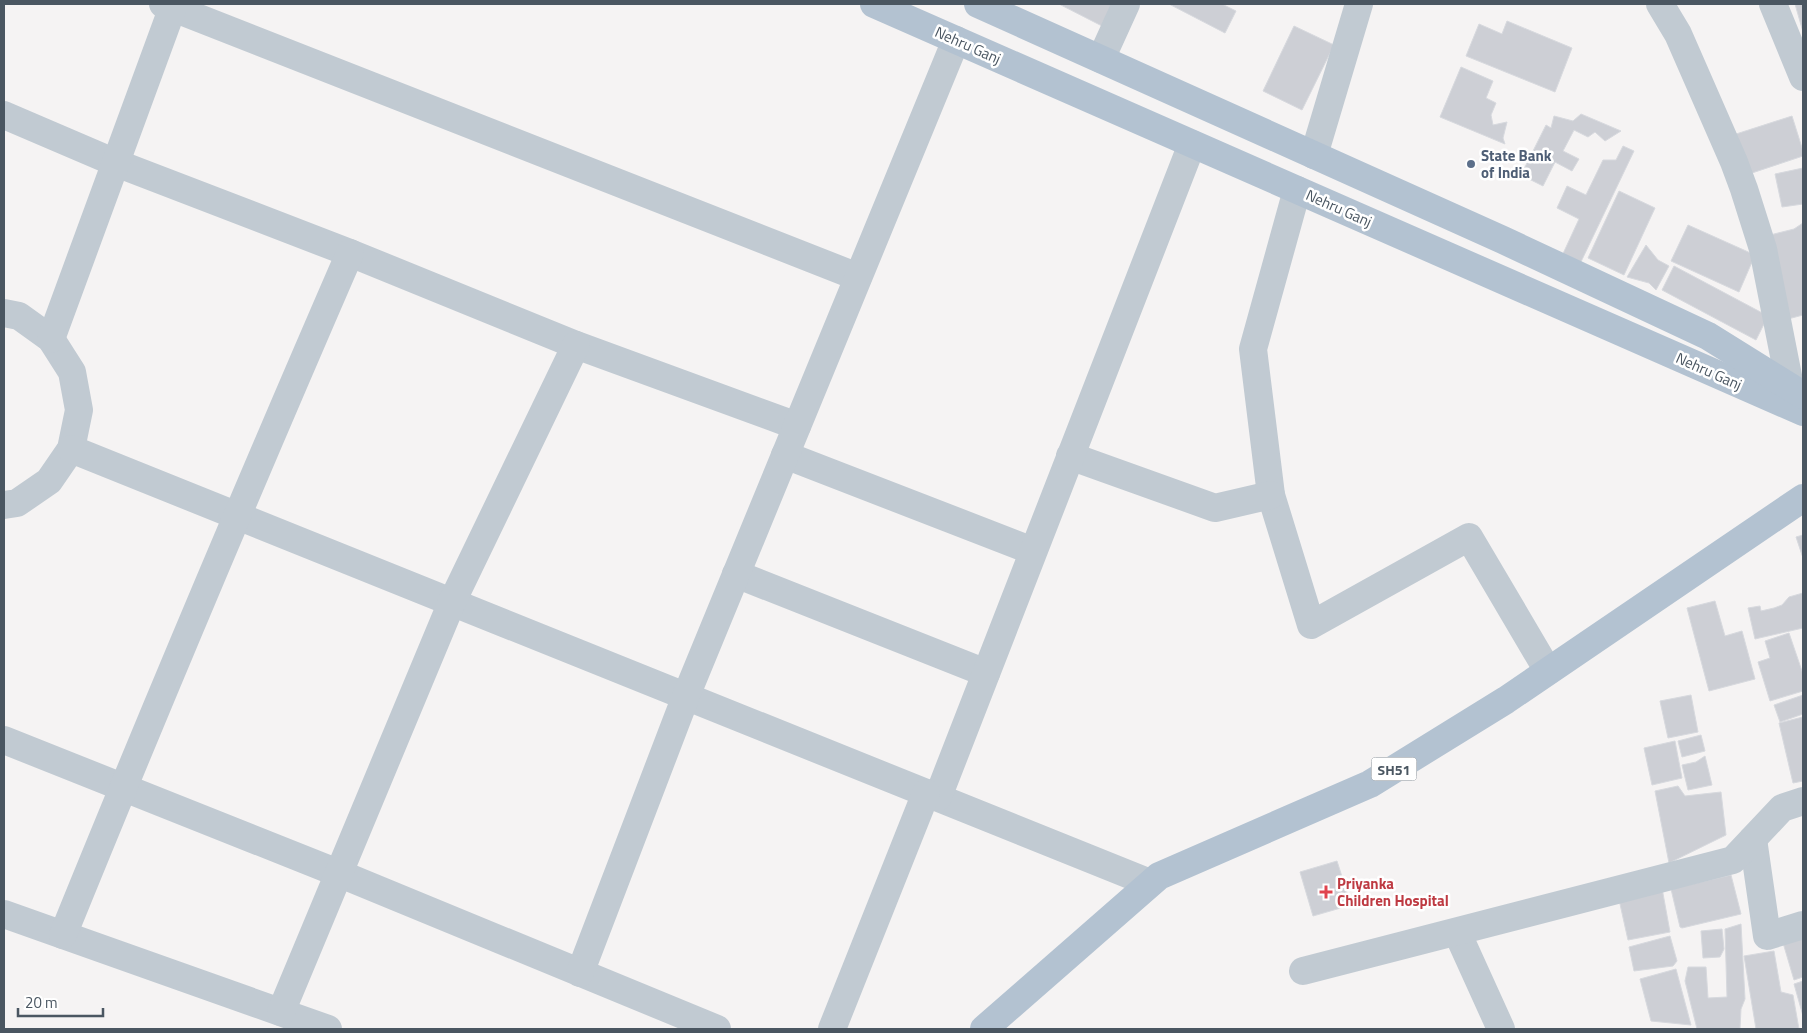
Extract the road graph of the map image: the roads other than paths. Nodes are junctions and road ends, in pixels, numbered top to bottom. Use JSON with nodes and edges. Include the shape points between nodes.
{"nodes":[{"id":1,"x":874,"y":4,"type":"edge"},
{"id":2,"x":978,"y":4,"type":"edge"},
{"id":3,"x":1126,"y":4,"type":"edge"},
{"id":4,"x":1359,"y":4,"type":"edge"},
{"id":5,"x":1660,"y":4,"type":"edge"},
{"id":6,"x":1773,"y":4,"type":"edge"},
{"id":7,"x":170,"y":5,"type":"edge"},
{"id":8,"x":956,"y":40,"type":"junction"},
{"id":9,"x":1101,"y":59,"type":"junction"},
{"id":10,"x":1803,"y":77,"type":"edge"},
{"id":11,"x":4,"y":115,"type":"edge"},
{"id":12,"x":1192,"y":144,"type":"junction"},
{"id":13,"x":1314,"y":155,"type":"junction"},
{"id":14,"x":116,"y":163,"type":"junction"},
{"id":15,"x":1297,"y":190,"type":"junction"},
{"id":16,"x":350,"y":253,"type":"junction"},
{"id":17,"x":858,"y":277,"type":"junction"},
{"id":18,"x":4,"y":313,"type":"edge"},
{"id":19,"x":51,"y":339,"type":"junction"},
{"id":20,"x":576,"y":345,"type":"junction"},
{"id":21,"x":1796,"y":390,"type":"edge"},
{"id":22,"x":1803,"y":412,"type":"edge"},
{"id":23,"x":797,"y":426,"type":"junction"},
{"id":24,"x":71,"y":449,"type":"junction"},
{"id":25,"x":785,"y":455,"type":"junction"},
{"id":26,"x":1070,"y":456,"type":"junction"},
{"id":27,"x":1271,"y":495,"type":"junction"},
{"id":28,"x":1803,"y":498,"type":"edge"},
{"id":29,"x":4,"y":505,"type":"edge"},
{"id":30,"x":237,"y":515,"type":"junction"},
{"id":31,"x":1033,"y":551,"type":"junction"},
{"id":32,"x":736,"y":574,"type":"junction"},
{"id":33,"x":452,"y":602,"type":"junction"},
{"id":34,"x":1548,"y":671,"type":"junction"},
{"id":35,"x":986,"y":673,"type":"junction"},
{"id":36,"x":686,"y":696,"type":"junction"},
{"id":37,"x":4,"y":740,"type":"edge"},
{"id":38,"x":123,"y":788,"type":"junction"},
{"id":39,"x":932,"y":795,"type":"junction"},
{"id":40,"x":1803,"y":801,"type":"edge"},
{"id":41,"x":1753,"y":839,"type":"junction"},
{"id":42,"x":338,"y":873,"type":"junction"},
{"id":43,"x":1150,"y":883,"type":"junction"},
{"id":44,"x":4,"y":914,"type":"edge"},
{"id":45,"x":1803,"y":924,"type":"edge"},
{"id":46,"x":1457,"y":932,"type":"junction"},
{"id":47,"x":64,"y":935,"type":"junction"},
{"id":48,"x":580,"y":972,"type":"junction"},
{"id":49,"x":1303,"y":972,"type":"dead end"},
{"id":50,"x":281,"y":1012,"type":"junction"},
{"id":51,"x":328,"y":1029,"type":"edge"},
{"id":52,"x":717,"y":1029,"type":"edge"},
{"id":53,"x":832,"y":1029,"type":"edge"},
{"id":54,"x":984,"y":1029,"type":"edge"},
{"id":55,"x":1501,"y":1029,"type":"edge"}],
"edges":[{"from":1,"to":8,"type":"main road","name":"Nehru Ganj"},
{"from":2,"to":9,"type":"main road","name":"Nehru Ganj"},
{"from":3,"to":9,"type":"street"},
{"from":4,"to":13,"type":"street"},
{"from":5,"to":21,"type":"street","via":[[1678,34],[1744,189]]},
{"from":6,"to":10,"type":"street"},
{"from":7,"to":14,"type":"street"},
{"from":7,"to":17,"type":"street"},
{"from":8,"to":12,"type":"main road","name":"Nehru Ganj"},
{"from":8,"to":17,"type":"street"},
{"from":9,"to":13,"type":"main road","name":"Nehru Ganj"},
{"from":11,"to":14,"type":"street"},
{"from":12,"to":15,"type":"main road","name":"Nehru Ganj"},
{"from":12,"to":26,"type":"street"},
{"from":13,"to":21,"type":"main road","name":"Nehru Ganj","via":[[1708,336]]},
{"from":14,"to":16,"type":"street"},
{"from":14,"to":19,"type":"street"},
{"from":15,"to":22,"type":"main road","name":"Nehru Ganj"},
{"from":15,"to":27,"type":"street","via":[[1253,349]]},
{"from":16,"to":20,"type":"street"},
{"from":16,"to":30,"type":"street"},
{"from":17,"to":23,"type":"street"},
{"from":18,"to":19,"type":"street","via":[[18,316]]},
{"from":19,"to":24,"type":"street","via":[[72,372],[79,410]]},
{"from":20,"to":23,"type":"street"},
{"from":20,"to":33,"type":"street"},
{"from":23,"to":25,"type":"street"},
{"from":24,"to":29,"type":"street","via":[[49,481],[17,502]]},
{"from":24,"to":30,"type":"street"},
{"from":25,"to":31,"type":"street"},
{"from":25,"to":32,"type":"street"},
{"from":26,"to":27,"type":"street","via":[[1214,508]]},
{"from":26,"to":31,"type":"street"},
{"from":27,"to":34,"type":"street","via":[[1311,625],[1469,537]]},
{"from":28,"to":34,"type":"main road","number":"SH51"},
{"from":30,"to":33,"type":"street"},
{"from":30,"to":38,"type":"street"},
{"from":31,"to":35,"type":"street"},
{"from":32,"to":35,"type":"street"},
{"from":32,"to":36,"type":"street"},
{"from":33,"to":36,"type":"street"},
{"from":33,"to":42,"type":"street"},
{"from":34,"to":43,"type":"main road","number":"SH51","via":[[1370,784],[1159,876]]},
{"from":35,"to":39,"type":"street"},
{"from":36,"to":39,"type":"street"},
{"from":36,"to":48,"type":"street"},
{"from":37,"to":38,"type":"street"},
{"from":38,"to":42,"type":"street"},
{"from":38,"to":47,"type":"street"},
{"from":39,"to":43,"type":"street"},
{"from":39,"to":53,"type":"street"},
{"from":40,"to":41,"type":"street","via":[[1782,808]]},
{"from":41,"to":45,"type":"street","via":[[1767,936]]},
{"from":41,"to":46,"type":"street","via":[[1733,860]]},
{"from":42,"to":48,"type":"street"},
{"from":42,"to":50,"type":"street"},
{"from":43,"to":54,"type":"main road","number":"SH51"},
{"from":44,"to":47,"type":"street"},
{"from":46,"to":49,"type":"street"},
{"from":46,"to":55,"type":"street"},
{"from":47,"to":50,"type":"street"},
{"from":48,"to":52,"type":"street"},
{"from":50,"to":51,"type":"street"}]}
